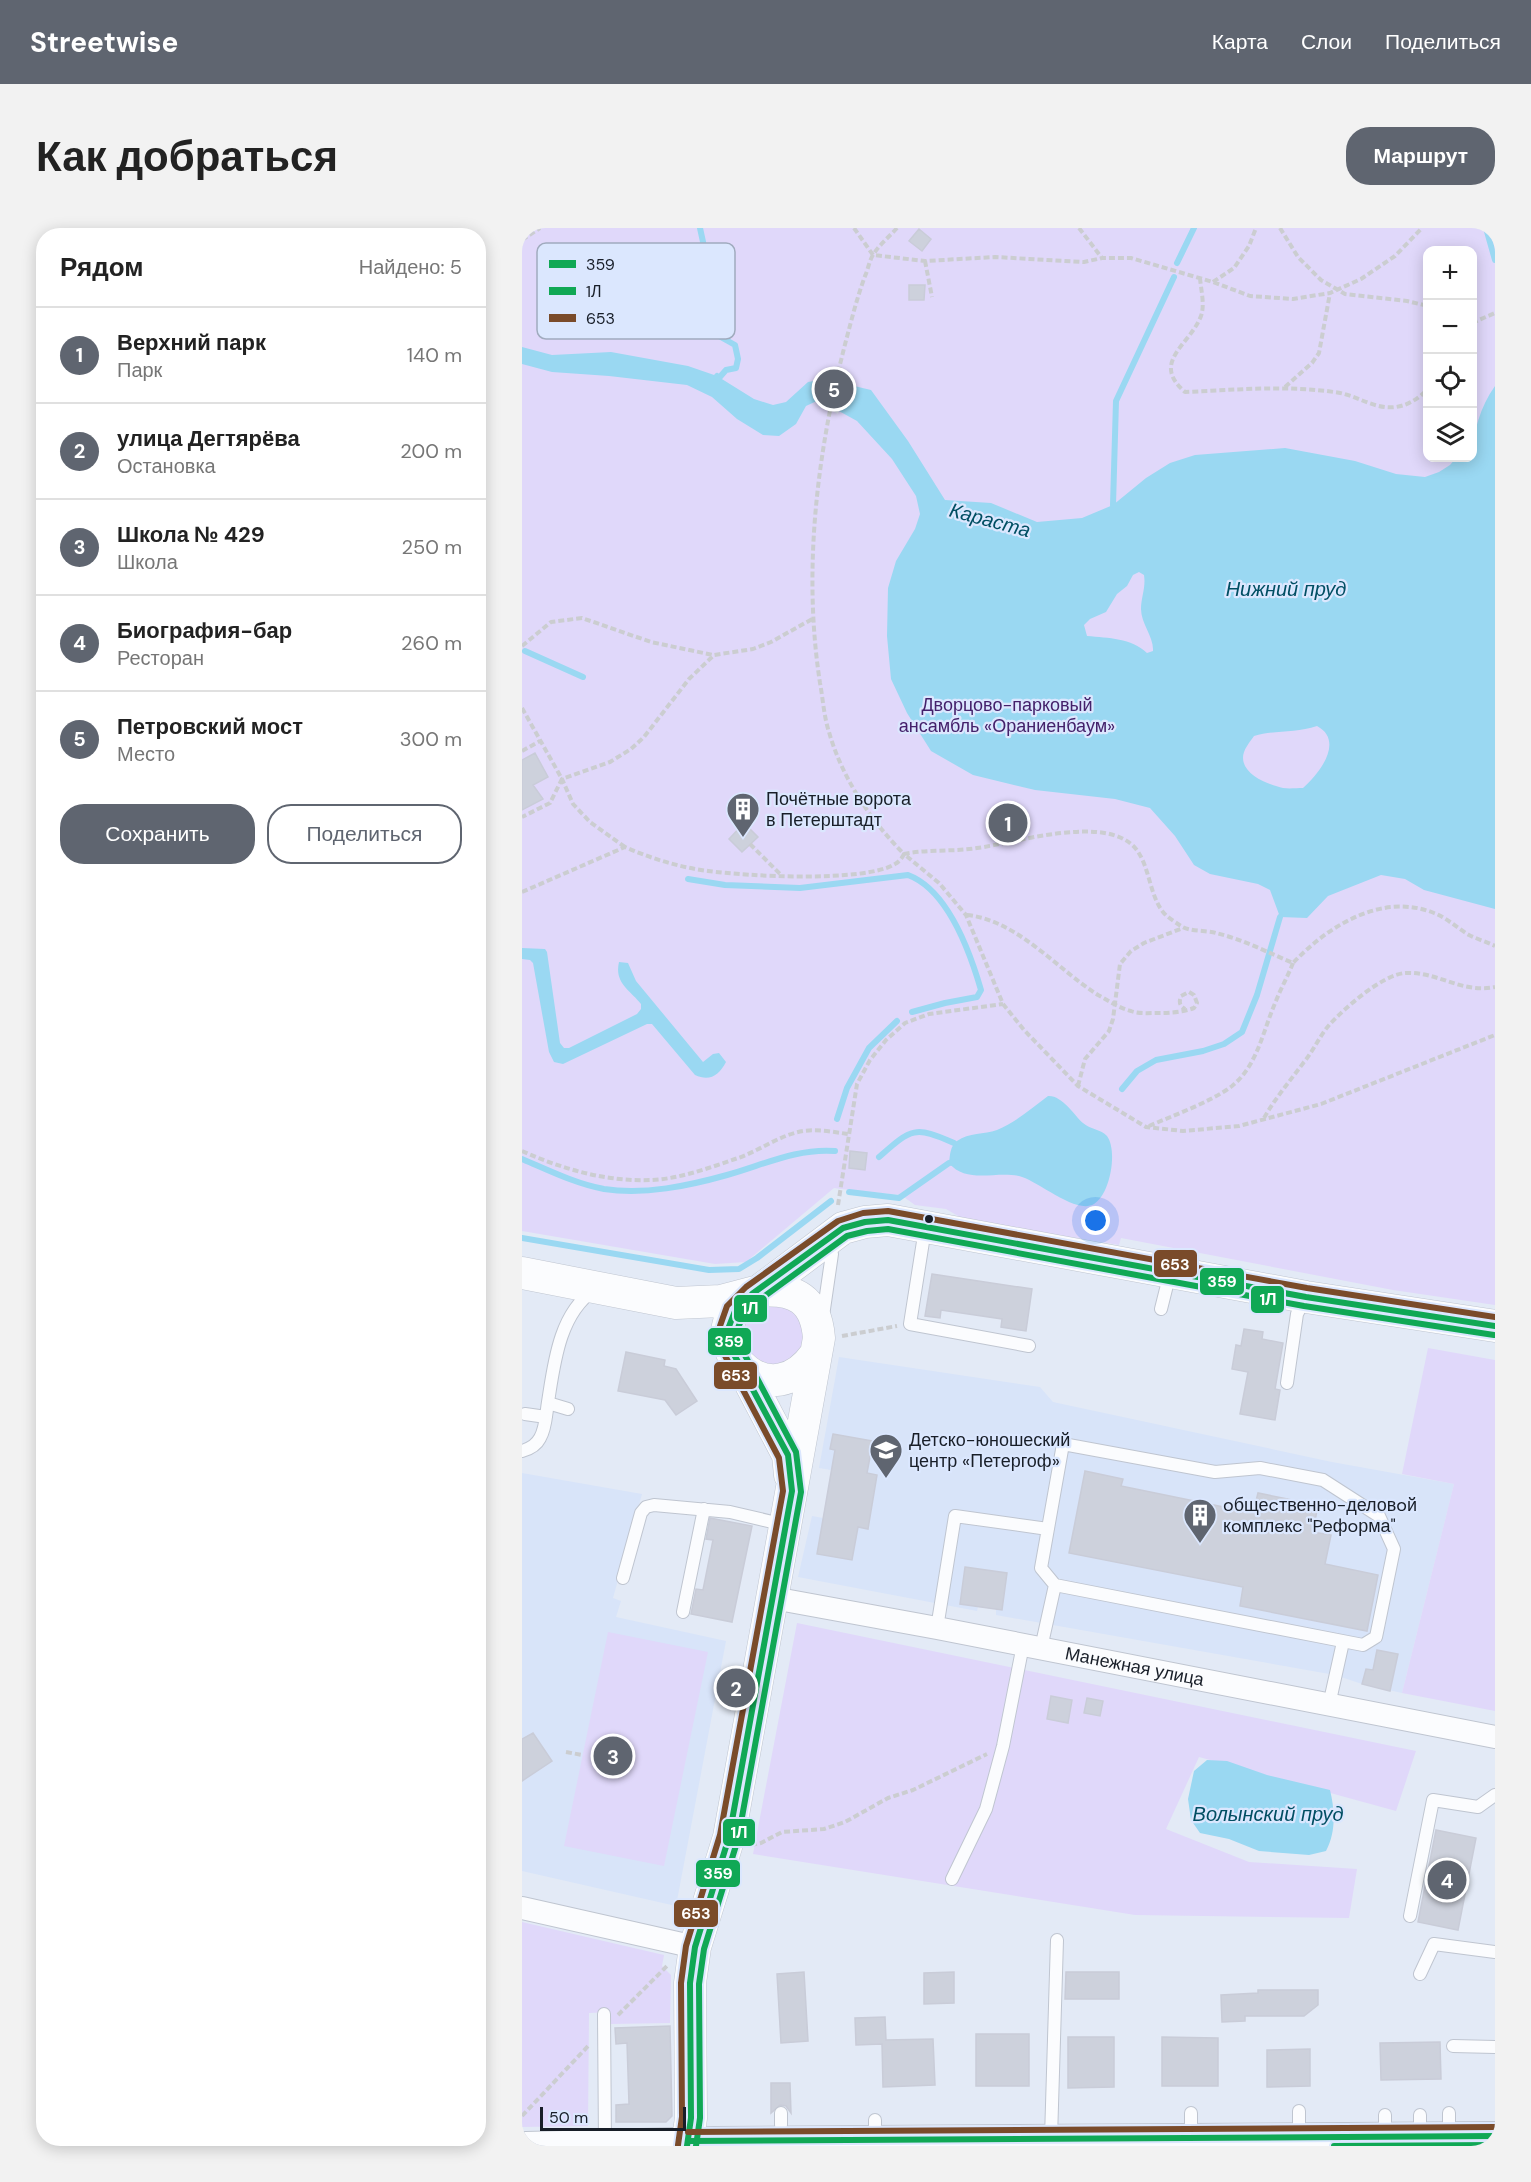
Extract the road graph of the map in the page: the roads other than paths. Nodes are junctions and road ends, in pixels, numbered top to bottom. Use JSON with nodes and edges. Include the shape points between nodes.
{"nodes":[{"id":1,"x":926,"y":1228,"type":"junction"},
{"id":2,"x":832,"y":1254,"type":"dead end"},
{"id":3,"x":1170,"y":1271,"type":"junction"},
{"id":4,"x":522,"y":1273,"type":"edge"},
{"id":5,"x":598,"y":1288,"type":"junction"},
{"id":6,"x":755,"y":1292,"type":"junction"},
{"id":7,"x":1306,"y":1297,"type":"junction"},
{"id":8,"x":676,"y":1303,"type":"junction"},
{"id":9,"x":1161,"y":1309,"type":"dead end"},
{"id":10,"x":1495,"y":1326,"type":"edge"},
{"id":11,"x":823,"y":1343,"type":"junction"},
{"id":12,"x":1029,"y":1346,"type":"dead end"},
{"id":13,"x":741,"y":1367,"type":"junction"},
{"id":14,"x":1287,"y":1383,"type":"dead end"},
{"id":15,"x":548,"y":1403,"type":"junction"},
{"id":16,"x":568,"y":1409,"type":"dead end"},
{"id":17,"x":525,"y":1414,"type":"dead end"},
{"id":18,"x":546,"y":1417,"type":"junction"},
{"id":19,"x":522,"y":1451,"type":"edge"},
{"id":20,"x":792,"y":1491,"type":"junction"},
{"id":21,"x":704,"y":1509,"type":"junction"},
{"id":22,"x":786,"y":1525,"type":"junction"},
{"id":23,"x":1047,"y":1529,"type":"junction"},
{"id":24,"x":624,"y":1578,"type":"dead end"},
{"id":25,"x":1055,"y":1586,"type":"junction"},
{"id":26,"x":772,"y":1598,"type":"junction"},
{"id":27,"x":683,"y":1612,"type":"dead end"},
{"id":28,"x":937,"y":1628,"type":"junction"},
{"id":29,"x":1343,"y":1642,"type":"junction"},
{"id":30,"x":1032,"y":1646,"type":"junction"},
{"id":31,"x":1329,"y":1706,"type":"junction"},
{"id":32,"x":1495,"y":1737,"type":"edge"},
{"id":33,"x":1495,"y":1795,"type":"edge"},
{"id":34,"x":952,"y":1879,"type":"dead end"},
{"id":35,"x":522,"y":1908,"type":"edge"},
{"id":36,"x":1410,"y":1916,"type":"dead end"},
{"id":37,"x":1057,"y":1940,"type":"dead end"},
{"id":38,"x":695,"y":1947,"type":"junction"},
{"id":39,"x":1495,"y":1952,"type":"edge"},
{"id":40,"x":1420,"y":1974,"type":"dead end"},
{"id":41,"x":604,"y":2014,"type":"dead end"},
{"id":42,"x":1453,"y":2046,"type":"dead end"},
{"id":43,"x":1495,"y":2047,"type":"edge"},
{"id":44,"x":1454,"y":2133,"type":"edge"},
{"id":45,"x":1381,"y":2134,"type":"edge"},
{"id":46,"x":1495,"y":2136,"type":"edge"},
{"id":47,"x":1040,"y":2141,"type":"edge"},
{"id":48,"x":605,"y":2144,"type":"junction"},
{"id":49,"x":687,"y":2144,"type":"edge"},
{"id":50,"x":526,"y":2146,"type":"edge"}],
"edges":[{"from":1,"to":3,"type":"main road"},
{"from":1,"to":6,"type":"main road","via":[[888,1221],[865,1221],[843,1228]]},
{"from":1,"to":12,"type":"lane","via":[[909,1324]]},
{"from":2,"to":11,"type":"lane"},
{"from":3,"to":7,"type":"main road"},
{"from":3,"to":9,"type":"lane"},
{"from":4,"to":5,"type":"main road"},
{"from":5,"to":8,"type":"main road"},
{"from":5,"to":15,"type":"lane","via":[[585,1297],[567,1324],[557,1349]]},
{"from":6,"to":8,"type":"main road","via":[[721,1301]]},
{"from":6,"to":11,"type":"main road","via":[[776,1289],[800,1297],[818,1323]]},
{"from":6,"to":13,"type":"main road","via":[[735,1311],[728,1329],[730,1347]]},
{"from":7,"to":10,"type":"main road"},
{"from":7,"to":14,"type":"lane","via":[[1298,1314]]},
{"from":8,"to":13,"type":"main road","via":[[711,1321]]},
{"from":11,"to":13,"type":"main road","via":[[806,1367],[793,1376],[760,1378]]},
{"from":11,"to":20,"type":"main road"},
{"from":13,"to":20,"type":"main road","via":[[788,1455]]},
{"from":15,"to":16,"type":"lane"},
{"from":15,"to":18,"type":"lane"},
{"from":17,"to":18,"type":"lane"},
{"from":18,"to":19,"type":"lane","via":[[540,1439]]},
{"from":20,"to":22,"type":"main road"},
{"from":21,"to":22,"type":"lane"},
{"from":21,"to":24,"type":"lane","via":[[646,1507],[641,1513]]},
{"from":21,"to":27,"type":"lane"},
{"from":22,"to":26,"type":"main road"},
{"from":23,"to":25,"type":"lane","via":[[1041,1568]]},
{"from":23,"to":28,"type":"lane","via":[[955,1516]]},
{"from":23,"to":29,"type":"lane","via":[[1063,1444],[1215,1472],[1260,1468],[1323,1480],[1379,1516],[1394,1549],[1377,1637],[1363,1646]]},
{"from":25,"to":29,"type":"lane"},
{"from":25,"to":30,"type":"lane"},
{"from":26,"to":28,"type":"street","name":"Манежная улица"},
{"from":26,"to":38,"type":"main road","via":[[729,1837]]},
{"from":28,"to":30,"type":"street","name":"Манежная улица"},
{"from":29,"to":31,"type":"lane"},
{"from":30,"to":31,"type":"street","name":"Манежная улица"},
{"from":30,"to":34,"type":"lane","via":[[986,1809]]},
{"from":31,"to":32,"type":"street","name":"Манежная улица"},
{"from":33,"to":36,"type":"lane","via":[[1478,1807],[1434,1800]]},
{"from":35,"to":38,"type":"street"},
{"from":37,"to":47,"type":"lane"},
{"from":38,"to":49,"type":"main road","via":[[690,1983],[691,2118]]},
{"from":39,"to":40,"type":"lane","via":[[1434,1944]]},
{"from":41,"to":48,"type":"lane"},
{"from":42,"to":43,"type":"lane"},
{"from":44,"to":45,"type":"street","via":[[1420,2126]]},
{"from":44,"to":46,"type":"street"},
{"from":45,"to":47,"type":"street","via":[[1299,2124],[1191,2126]]},
{"from":47,"to":49,"type":"street","via":[[875,2130]]},
{"from":48,"to":49,"type":"street"},
{"from":48,"to":50,"type":"street"}]}
